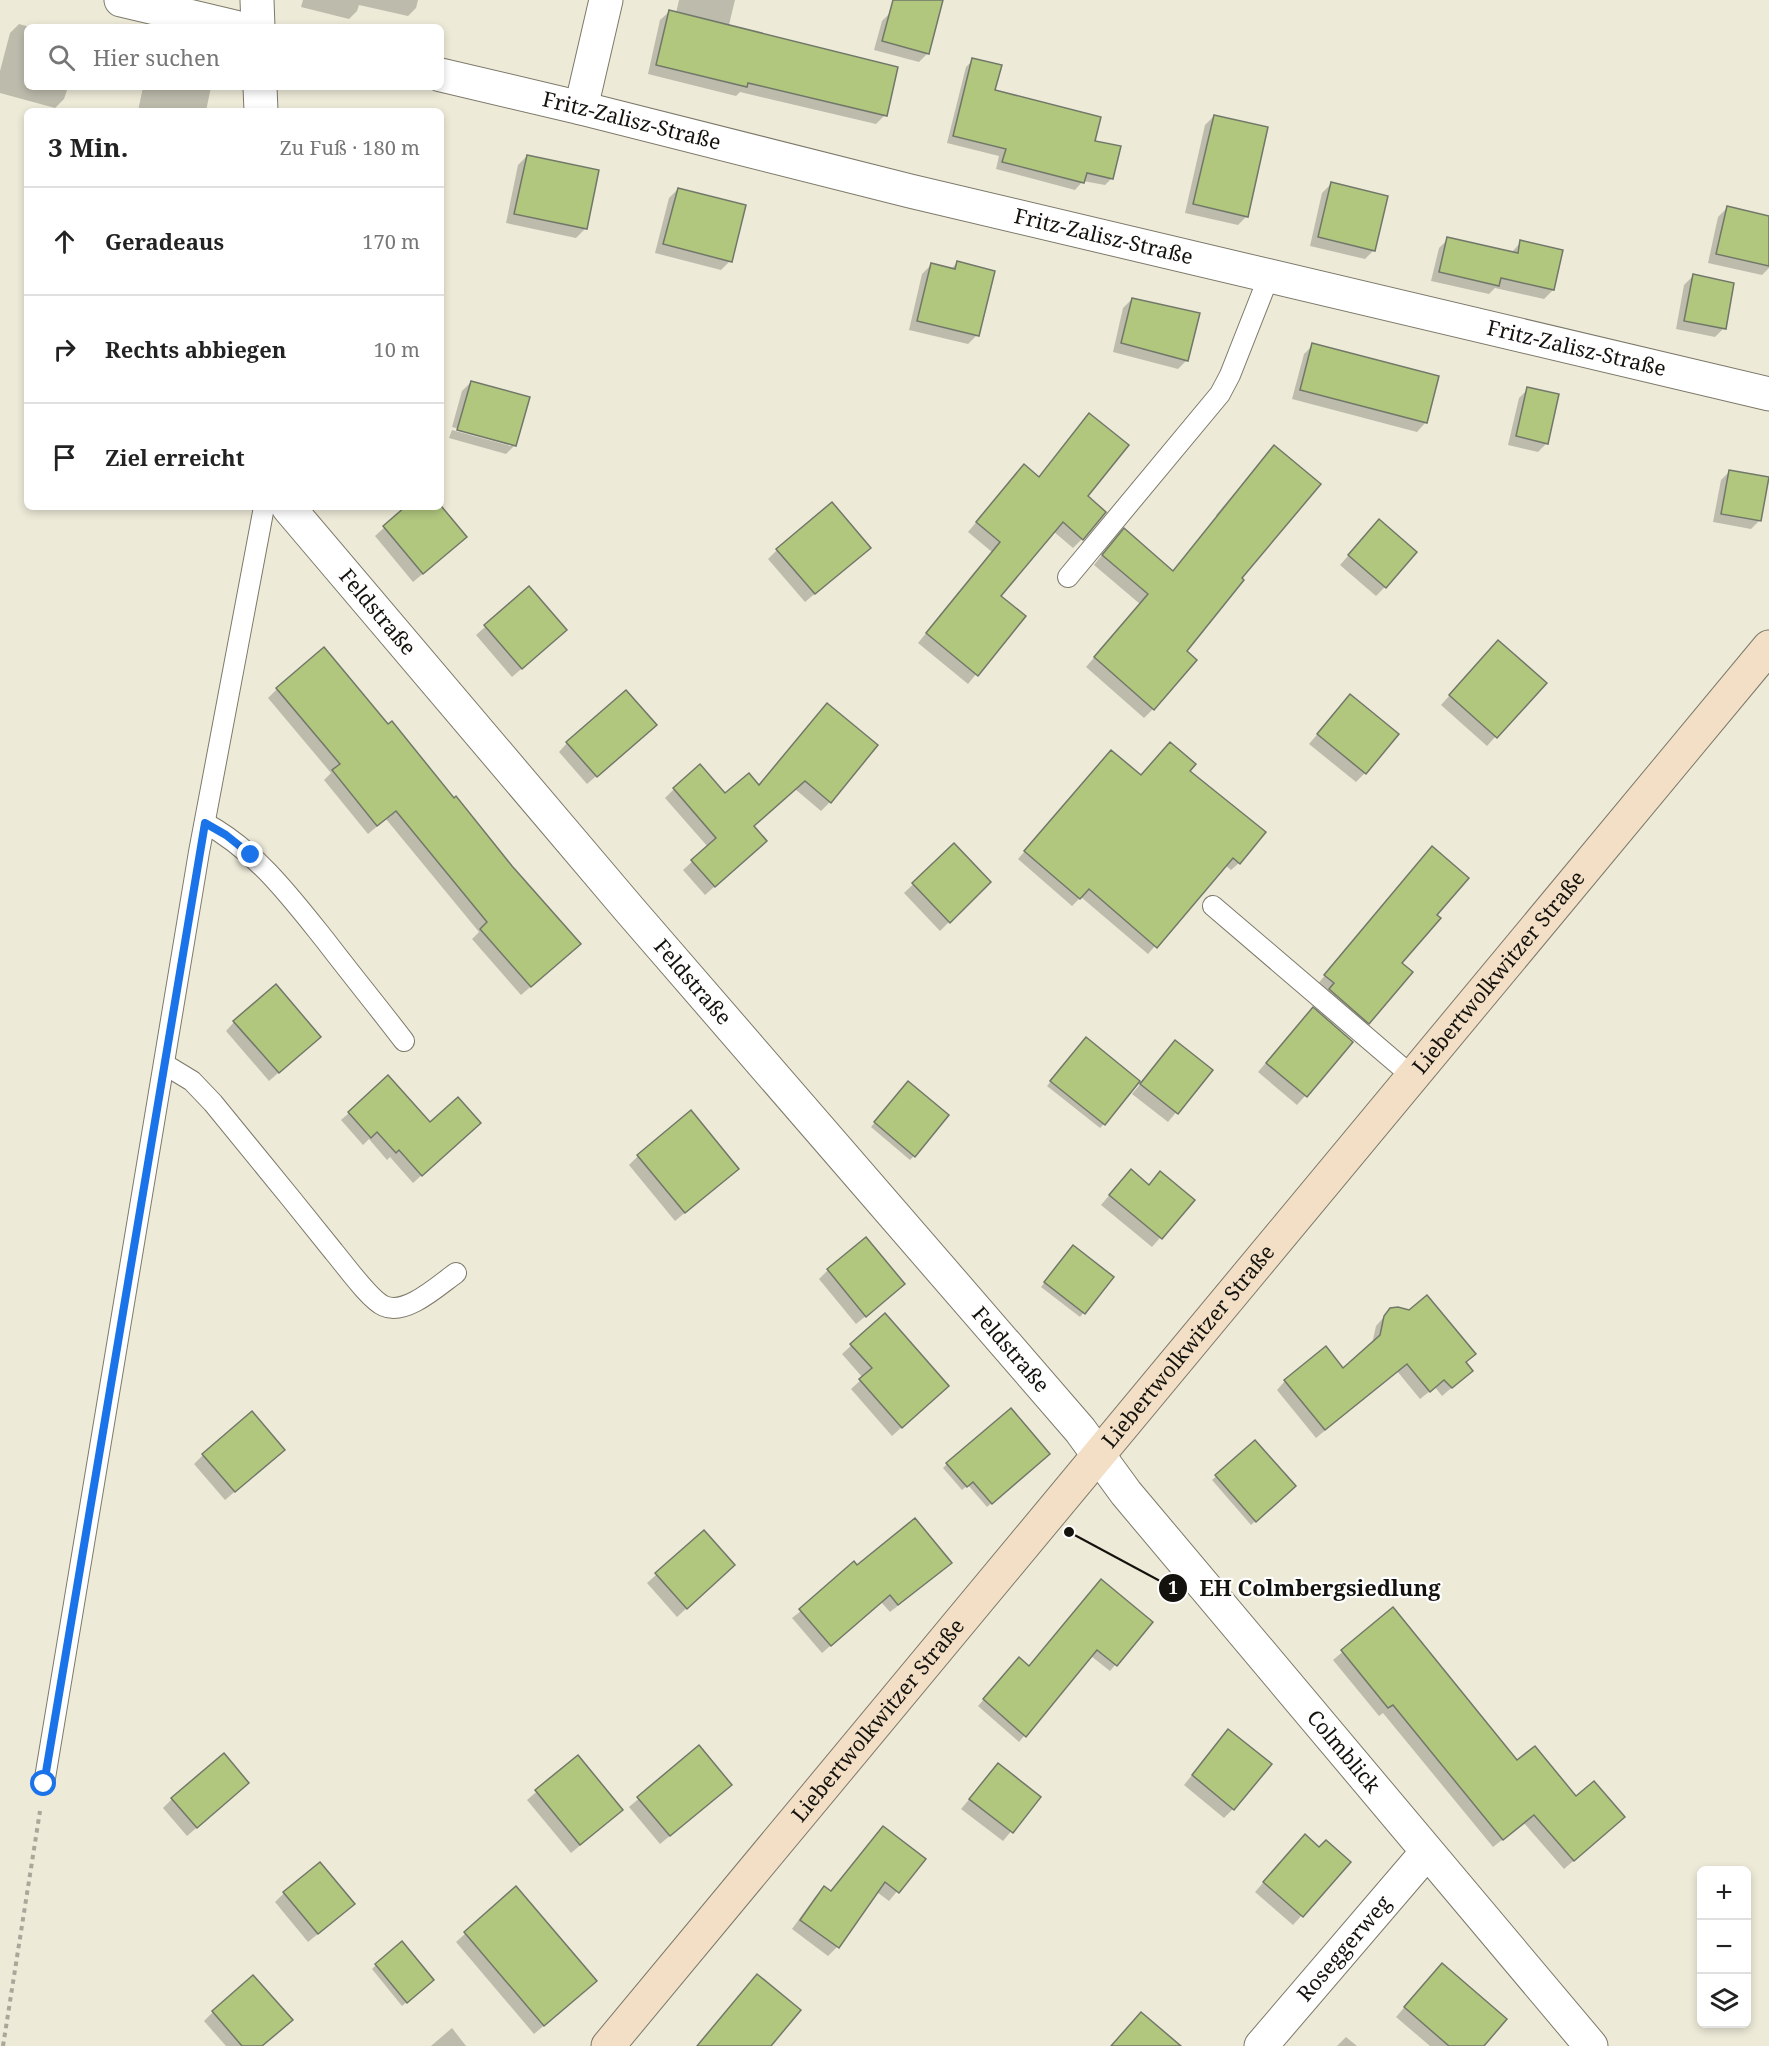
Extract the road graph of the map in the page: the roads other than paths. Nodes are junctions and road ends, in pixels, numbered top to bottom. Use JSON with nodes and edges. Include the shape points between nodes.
{"nodes":[{"id":1,"x":121,"y":0,"type":"edge"},
{"id":2,"x":257,"y":0,"type":"edge"},
{"id":3,"x":606,"y":0,"type":"edge"},
{"id":4,"x":222,"y":24,"type":"edge"},
{"id":5,"x":258,"y":24,"type":"edge"},
{"id":6,"x":444,"y":76,"type":"edge"},
{"id":7,"x":260,"y":90,"type":"edge"},
{"id":8,"x":261,"y":108,"type":"edge"},
{"id":9,"x":581,"y":108,"type":"junction"},
{"id":10,"x":1269,"y":276,"type":"junction"},
{"id":11,"x":1769,"y":394,"type":"edge"},
{"id":12,"x":263,"y":510,"type":"edge"},
{"id":13,"x":291,"y":510,"type":"edge"},
{"id":14,"x":1068,"y":577,"type":"dead end"},
{"id":15,"x":1769,"y":647,"type":"edge"},
{"id":16,"x":205,"y":823,"type":"junction"},
{"id":17,"x":1213,"y":906,"type":"dead end"},
{"id":18,"x":404,"y":1041,"type":"dead end"},
{"id":19,"x":164,"y":1064,"type":"junction"},
{"id":20,"x":1413,"y":1077,"type":"junction"},
{"id":21,"x":456,"y":1274,"type":"dead end"},
{"id":22,"x":1099,"y":1455,"type":"junction"},
{"id":23,"x":44,"y":1784,"type":"road end"},
{"id":24,"x":1427,"y":1852,"type":"junction"},
{"id":25,"x":608,"y":2046,"type":"edge"},
{"id":26,"x":1261,"y":2046,"type":"edge"},
{"id":27,"x":1591,"y":2046,"type":"edge"}],
"edges":[{"from":1,"to":4,"type":"street"},
{"from":2,"to":5,"type":"street"},
{"from":3,"to":9,"type":"street"},
{"from":6,"to":9,"type":"street","name":"Fritz-Zalisz-Straße"},
{"from":7,"to":8,"type":"street"},
{"from":9,"to":10,"type":"street","name":"Fritz-Zalisz-Straße"},
{"from":10,"to":11,"type":"street","name":"Fritz-Zalisz-Straße"},
{"from":10,"to":14,"type":"lane","via":[[1220,394]]},
{"from":12,"to":16,"type":"lane"},
{"from":13,"to":22,"type":"street","name":"Feldstraße"},
{"from":15,"to":20,"type":"street","name":"Liebertwolkwitzer Straße"},
{"from":16,"to":18,"type":"lane","via":[[226,835],[278,881]]},
{"from":16,"to":19,"type":"lane"},
{"from":17,"to":20,"type":"lane"},
{"from":19,"to":21,"type":"lane","via":[[192,1081],[213,1103],[371,1296],[384,1306],[399,1308],[416,1302]]},
{"from":19,"to":23,"type":"lane"},
{"from":20,"to":22,"type":"street","name":"Liebertwolkwitzer Straße"},
{"from":22,"to":24,"type":"street","name":"Colmblick","via":[[1126,1493]]},
{"from":22,"to":25,"type":"street","name":"Liebertwolkwitzer Straße"},
{"from":24,"to":26,"type":"street","name":"Roseggerweg"},
{"from":24,"to":27,"type":"street","name":"Colmblick"}]}
